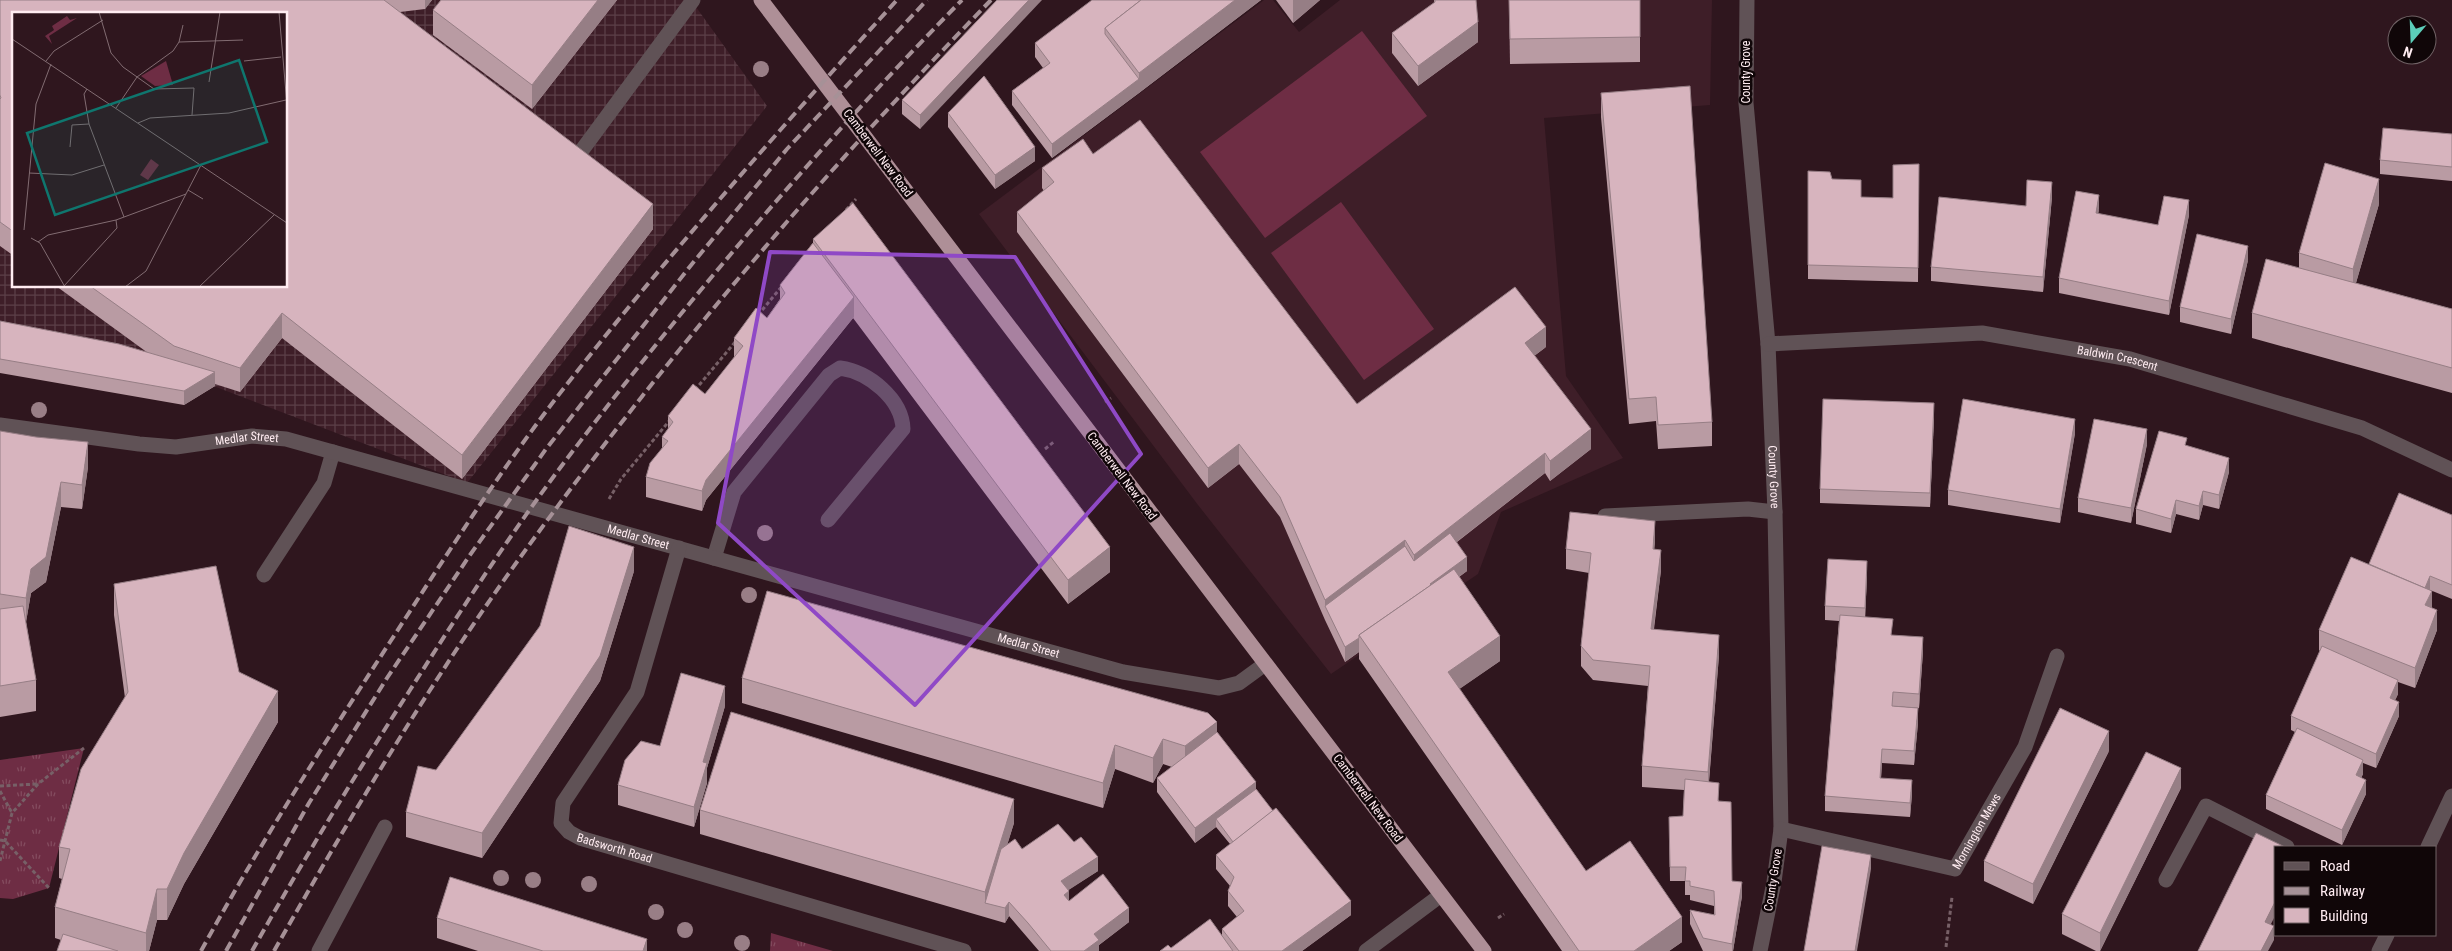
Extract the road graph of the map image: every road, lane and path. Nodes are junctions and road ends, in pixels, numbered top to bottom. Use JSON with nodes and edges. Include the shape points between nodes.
{"nodes":[{"id":1,"x":693,"y":0,"type":"edge"},
{"id":2,"x":762,"y":0,"type":"edge"},
{"id":3,"x":1746,"y":0,"type":"edge"},
{"id":4,"x":570,"y":166,"type":"edge"},
{"id":5,"x":856,"y":199,"type":"dead end"},
{"id":6,"x":843,"y":214,"type":"edge"},
{"id":7,"x":786,"y":282,"type":"edge"},
{"id":8,"x":754,"y":320,"type":"edge"},
{"id":9,"x":741,"y":335,"type":"edge"},
{"id":10,"x":1768,"y":344,"type":"junction"},
{"id":11,"x":690,"y":396,"type":"edge"},
{"id":12,"x":1111,"y":398,"type":"dead end"},
{"id":13,"x":1105,"y":402,"type":"dead end"},
{"id":14,"x":672,"y":418,"type":"edge"},
{"id":15,"x":0,"y":425,"type":"edge"},
{"id":16,"x":1055,"y":441,"type":"dead end"},
{"id":17,"x":1045,"y":449,"type":"dead end"},
{"id":18,"x":333,"y":452,"type":"junction"},
{"id":19,"x":2452,"y":470,"type":"edge"},
{"id":20,"x":1776,"y":512,"type":"junction"},
{"id":21,"x":1605,"y":516,"type":"edge"},
{"id":22,"x":828,"y":520,"type":"dead end"},
{"id":23,"x":594,"y":524,"type":"junction"},
{"id":24,"x":679,"y":548,"type":"junction"},
{"id":25,"x":714,"y":558,"type":"junction"},
{"id":26,"x":264,"y":575,"type":"dead end"},
{"id":27,"x":2057,"y":656,"type":"dead end"},
{"id":28,"x":1265,"y":664,"type":"junction"},
{"id":29,"x":84,"y":748,"type":"dead end"},
{"id":30,"x":38,"y":784,"type":"junction"},
{"id":31,"x":0,"y":786,"type":"edge"},
{"id":32,"x":0,"y":791,"type":"edge"},
{"id":33,"x":2452,"y":796,"type":"edge"},
{"id":34,"x":12,"y":813,"type":"junction"},
{"id":35,"x":385,"y":827,"type":"dead end"},
{"id":36,"x":1781,"y":829,"type":"junction"},
{"id":37,"x":0,"y":840,"type":"edge"},
{"id":38,"x":4,"y":841,"type":"junction"},
{"id":39,"x":2285,"y":846,"type":"edge"},
{"id":40,"x":2428,"y":846,"type":"edge"},
{"id":41,"x":0,"y":861,"type":"edge"},
{"id":42,"x":1955,"y":869,"type":"junction"},
{"id":43,"x":2166,"y":880,"type":"dead end"},
{"id":44,"x":49,"y":888,"type":"dead end"},
{"id":45,"x":1441,"y":895,"type":"junction"},
{"id":46,"x":1504,"y":914,"type":"dead end"},
{"id":47,"x":1498,"y":918,"type":"dead end"},
{"id":48,"x":2386,"y":936,"type":"edge"},
{"id":49,"x":1946,"y":947,"type":"dead end"},
{"id":50,"x":319,"y":951,"type":"edge"},
{"id":51,"x":964,"y":951,"type":"edge"},
{"id":52,"x":1366,"y":951,"type":"edge"},
{"id":53,"x":1484,"y":951,"type":"edge"},
{"id":54,"x":1760,"y":951,"type":"edge"},
{"id":55,"x":2379,"y":951,"type":"edge"}],
"edges":[{"from":1,"to":4,"type":"street"},
{"from":2,"to":28,"type":"highway","name":"Camberwell New Road"},
{"from":3,"to":10,"type":"street","name":"County Grove","via":[[1746,103]]},
{"from":5,"to":6,"type":"path"},
{"from":7,"to":8,"type":"path"},
{"from":9,"to":11,"type":"path"},
{"from":10,"to":19,"type":"street","name":"Baldwin Crescent","via":[[1982,333],[2130,359],[2362,428]]},
{"from":10,"to":20,"type":"street","name":"County Grove"},
{"from":12,"to":13,"type":"path"},
{"from":14,"to":23,"type":"path","via":[[621,479]]},
{"from":15,"to":18,"type":"street","name":"Medlar Street","via":[[176,447],[252,436],[286,439]]},
{"from":16,"to":17,"type":"path"},
{"from":18,"to":23,"type":"street","name":"Medlar Street"},
{"from":18,"to":26,"type":"street","via":[[324,483]]},
{"from":20,"to":21,"type":"street","via":[[1748,510]]},
{"from":20,"to":36,"type":"street","name":"County Grove"},
{"from":22,"to":25,"type":"street","via":[[903,429],[902,417],[893,400],[866,377],[840,368],[829,375],[734,492]]},
{"from":23,"to":24,"type":"street","name":"Medlar Street"},
{"from":24,"to":25,"type":"street","name":"Medlar Street"},
{"from":24,"to":51,"type":"street","name":"Badsworth Road","via":[[637,692],[563,803],[561,824],[580,838]]},
{"from":25,"to":28,"type":"street","name":"Medlar Street","via":[[1123,672],[1219,688],[1239,683]]},
{"from":27,"to":42,"type":"street","name":"Mornington Mews","via":[[2025,747]]},
{"from":28,"to":45,"type":"highway","name":"Camberwell New Road"},
{"from":29,"to":30,"type":"path"},
{"from":30,"to":31,"type":"path"},
{"from":30,"to":34,"type":"path"},
{"from":32,"to":34,"type":"path"},
{"from":33,"to":40,"type":"street"},
{"from":34,"to":38,"type":"path"},
{"from":35,"to":50,"type":"street"},
{"from":36,"to":42,"type":"street","name":"Mornington Mews"},
{"from":36,"to":54,"type":"street","name":"County Grove"},
{"from":37,"to":38,"type":"path"},
{"from":38,"to":41,"type":"path"},
{"from":38,"to":44,"type":"path"},
{"from":39,"to":43,"type":"street","via":[[2206,806]]},
{"from":42,"to":49,"type":"path"},
{"from":45,"to":52,"type":"street"},
{"from":45,"to":53,"type":"highway","name":"Camberwell New Road"},
{"from":46,"to":47,"type":"path"},
{"from":48,"to":55,"type":"street"}]}
